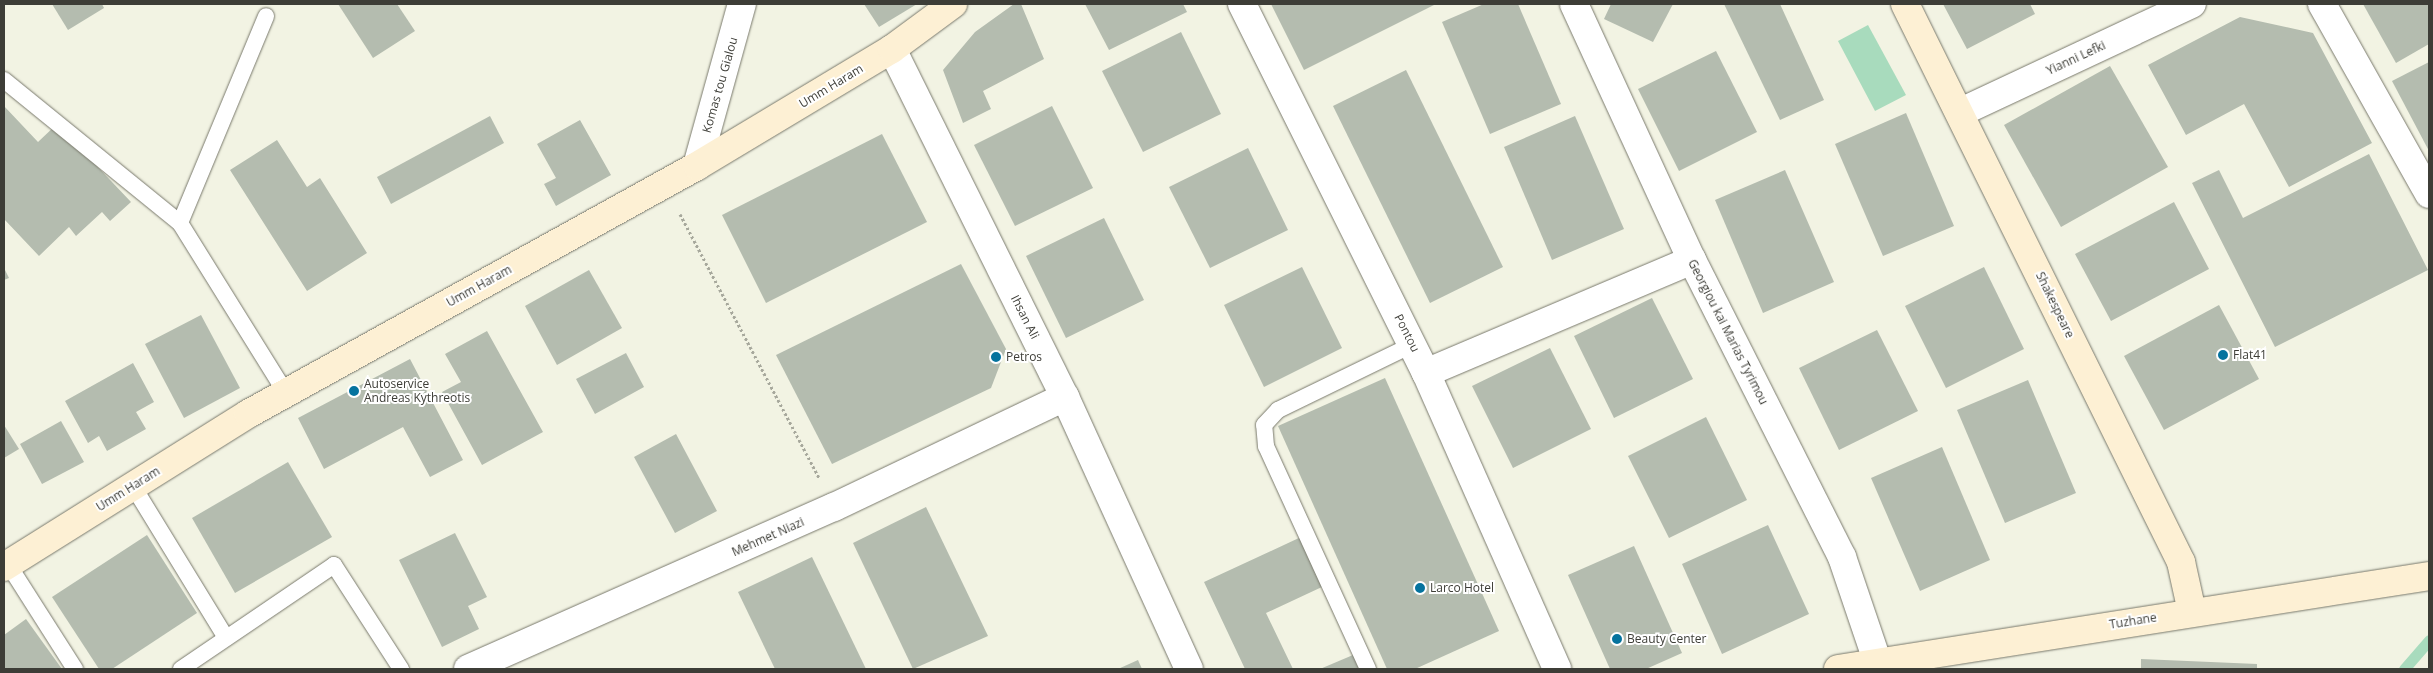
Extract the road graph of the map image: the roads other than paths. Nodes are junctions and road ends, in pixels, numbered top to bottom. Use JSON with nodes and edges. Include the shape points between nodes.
{"nodes":[{"id":1,"x":742,"y":4,"type":"edge"},
{"id":2,"x":953,"y":4,"type":"edge"},
{"id":3,"x":1242,"y":4,"type":"edge"},
{"id":4,"x":1574,"y":4,"type":"edge"},
{"id":5,"x":1905,"y":4,"type":"edge"},
{"id":6,"x":2192,"y":4,"type":"edge"},
{"id":7,"x":2322,"y":4,"type":"edge"},
{"id":8,"x":266,"y":16,"type":"dead end"},
{"id":9,"x":892,"y":49,"type":"junction"},
{"id":10,"x":4,"y":80,"type":"edge"},
{"id":11,"x":1961,"y":112,"type":"junction"},
{"id":12,"x":697,"y":166,"type":"junction"},
{"id":13,"x":2429,"y":194,"type":"edge"},
{"id":14,"x":180,"y":223,"type":"junction"},
{"id":15,"x":1692,"y":260,"type":"junction"},
{"id":16,"x":1412,"y":345,"type":"junction"},
{"id":17,"x":1426,"y":373,"type":"junction"},
{"id":18,"x":286,"y":393,"type":"junction"},
{"id":19,"x":1065,"y":396,"type":"junction"},
{"id":20,"x":133,"y":486,"type":"junction"},
{"id":21,"x":6,"y":565,"type":"edge"},
{"id":22,"x":2429,"y":576,"type":"edge"},
{"id":23,"x":2192,"y":612,"type":"junction"},
{"id":24,"x":226,"y":638,"type":"junction"},
{"id":25,"x":1879,"y":665,"type":"edge"},
{"id":26,"x":75,"y":669,"type":"edge"},
{"id":27,"x":181,"y":669,"type":"edge"},
{"id":28,"x":401,"y":669,"type":"edge"},
{"id":29,"x":468,"y":669,"type":"edge"},
{"id":30,"x":1189,"y":669,"type":"edge"},
{"id":31,"x":1368,"y":669,"type":"edge"},
{"id":32,"x":1557,"y":669,"type":"edge"},
{"id":33,"x":1838,"y":669,"type":"edge"}],
"edges":[{"from":1,"to":12,"type":"street","name":"Komas tou Gialou"},
{"from":2,"to":9,"type":"street","name":"Umm Haram"},
{"from":3,"to":16,"type":"street","name":"Pontou"},
{"from":4,"to":15,"type":"street","name":"Georgiou kai Marias Tyrimou"},
{"from":5,"to":11,"type":"street","name":"Shakespeare"},
{"from":6,"to":11,"type":"street","name":"Yianni Lefki"},
{"from":7,"to":13,"type":"street"},
{"from":8,"to":14,"type":"lane"},
{"from":9,"to":12,"type":"street","name":"Umm Haram"},
{"from":9,"to":19,"type":"street","name":"Ihsan Ali"},
{"from":10,"to":14,"type":"lane"},
{"from":11,"to":23,"type":"street","name":"Shakespeare","via":[[2181,562]]},
{"from":12,"to":18,"type":"street","name":"Umm Haram"},
{"from":14,"to":18,"type":"lane"},
{"from":15,"to":17,"type":"street"},
{"from":15,"to":25,"type":"street","name":"Georgiou kai Marias Tyrimou","via":[[1842,557]]},
{"from":16,"to":17,"type":"street","name":"Pontou"},
{"from":16,"to":31,"type":"lane","via":[[1278,410],[1264,425],[1266,446]]},
{"from":17,"to":32,"type":"street","name":"Pontou"},
{"from":18,"to":20,"type":"street","name":"Umm Haram"},
{"from":19,"to":29,"type":"street","name":"Mehmet Niazi","via":[[834,507]]},
{"from":19,"to":30,"type":"street","name":"Ihsan Ali"},
{"from":20,"to":21,"type":"street","name":"Umm Haram"},
{"from":20,"to":24,"type":"lane"},
{"from":21,"to":26,"type":"lane"},
{"from":22,"to":23,"type":"street","name":"Tuzhane"},
{"from":23,"to":25,"type":"street","name":"Tuzhane"},
{"from":24,"to":27,"type":"lane"},
{"from":24,"to":28,"type":"lane","via":[[334,565]]},
{"from":25,"to":33,"type":"street","name":"Tuzhane"}]}
